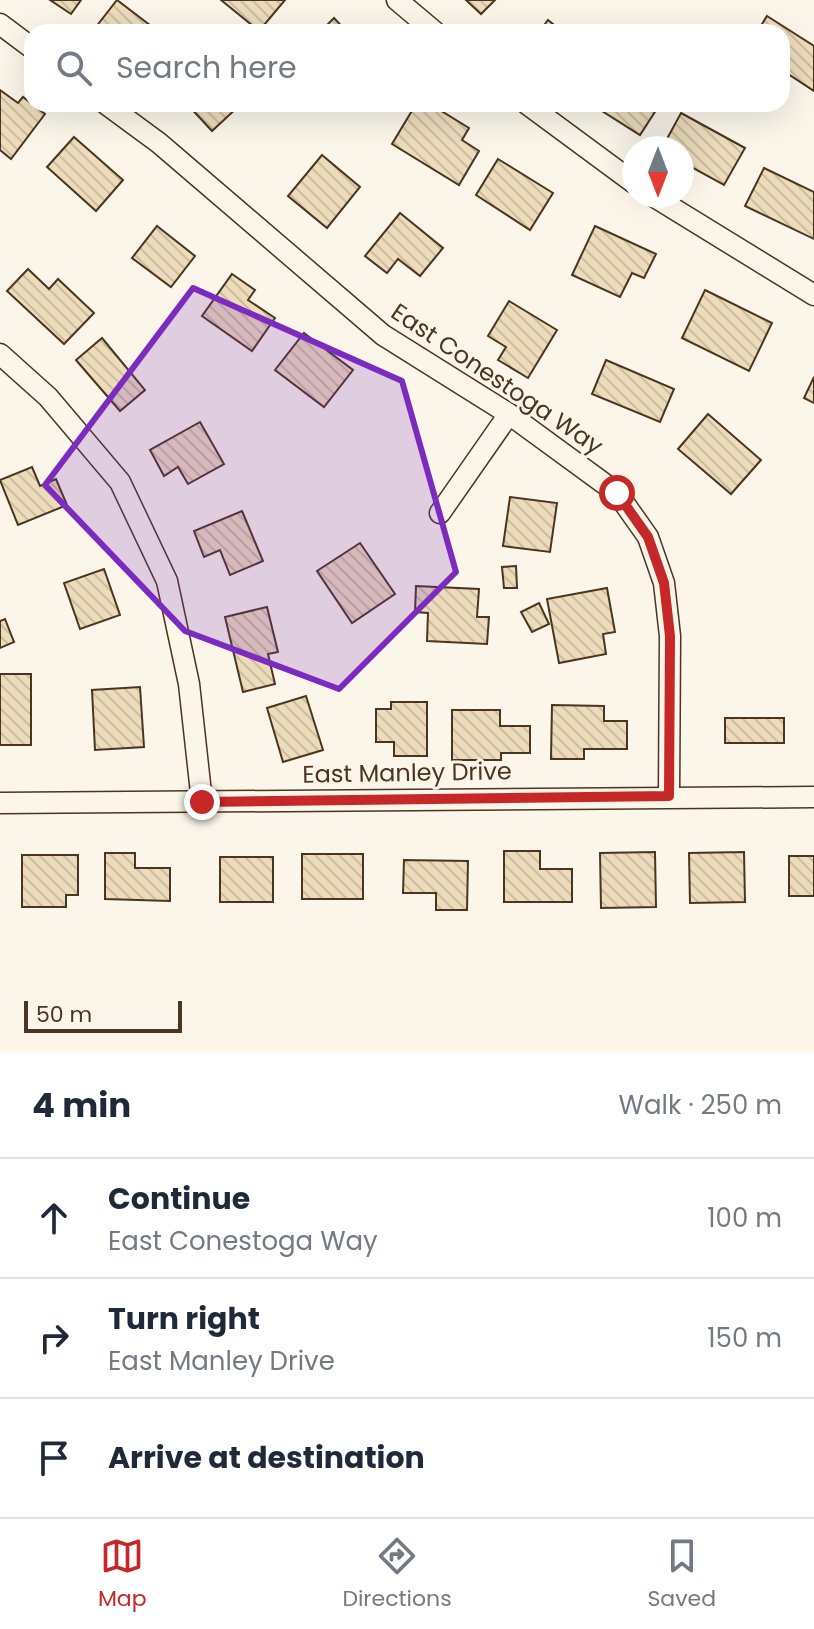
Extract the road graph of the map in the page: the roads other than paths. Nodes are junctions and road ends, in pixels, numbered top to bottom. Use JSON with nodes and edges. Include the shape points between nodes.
{"nodes":[{"id":1,"x":397,"y":0,"type":"edge"},
{"id":2,"x":0,"y":24,"type":"edge"},
{"id":3,"x":426,"y":24,"type":"edge"},
{"id":4,"x":24,"y":42,"type":"edge"},
{"id":5,"x":117,"y":112,"type":"edge"},
{"id":6,"x":538,"y":112,"type":"edge"},
{"id":7,"x":622,"y":174,"type":"edge"},
{"id":8,"x":673,"y":208,"type":"edge"},
{"id":9,"x":814,"y":295,"type":"edge"},
{"id":10,"x":0,"y":354,"type":"edge"},
{"id":11,"x":509,"y":414,"type":"junction"},
{"id":12,"x":440,"y":513,"type":"dead end"},
{"id":13,"x":669,"y":796,"type":"junction"},
{"id":14,"x":814,"y":797,"type":"edge"},
{"id":15,"x":202,"y":802,"type":"junction"},
{"id":16,"x":0,"y":803,"type":"edge"}],
"edges":[{"from":1,"to":3,"type":"street"},
{"from":2,"to":4,"type":"street"},
{"from":5,"to":11,"type":"street","name":"East Conestoga Way","via":[[383,335]]},
{"from":6,"to":7,"type":"street"},
{"from":8,"to":9,"type":"street"},
{"from":10,"to":15,"type":"street","via":[[48,397],[120,482],[167,581],[189,684]]},
{"from":11,"to":12,"type":"street"},
{"from":11,"to":13,"type":"street","name":"East Conestoga Way","via":[[617,493],[648,537],[664,583],[670,636]]},
{"from":13,"to":14,"type":"street","name":"East Manley Drive"},
{"from":13,"to":15,"type":"street","name":"East Manley Drive"},
{"from":15,"to":16,"type":"street","name":"East Manley Drive"}]}
